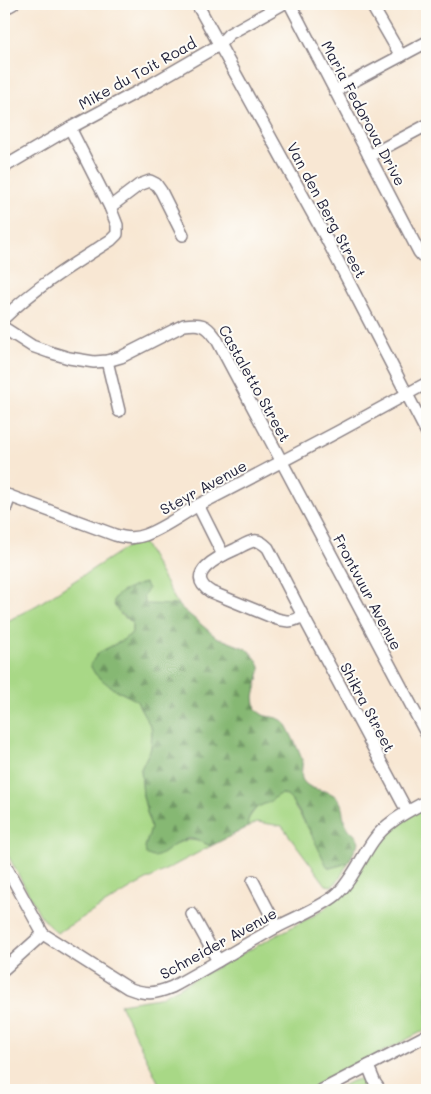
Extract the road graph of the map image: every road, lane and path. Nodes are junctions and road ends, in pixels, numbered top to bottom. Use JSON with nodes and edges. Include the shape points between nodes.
{"nodes":[{"id":1,"x":13,"y":4,"type":"edge"},
{"id":2,"x":197,"y":4,"type":"edge"},
{"id":3,"x":283,"y":4,"type":"edge"},
{"id":4,"x":290,"y":4,"type":"edge"},
{"id":5,"x":371,"y":4,"type":"edge"},
{"id":6,"x":4,"y":9,"type":"edge"},
{"id":7,"x":427,"y":42,"type":"edge"},
{"id":8,"x":218,"y":45,"type":"junction"},
{"id":9,"x":401,"y":56,"type":"junction"},
{"id":10,"x":335,"y":91,"type":"junction"},
{"id":11,"x":427,"y":125,"type":"edge"},
{"id":12,"x":70,"y":128,"type":"junction"},
{"id":13,"x":369,"y":156,"type":"junction"},
{"id":14,"x":4,"y":167,"type":"edge"},
{"id":15,"x":110,"y":207,"type":"junction"},
{"id":16,"x":183,"y":235,"type":"dead end"},
{"id":17,"x":427,"y":260,"type":"edge"},
{"id":18,"x":4,"y":318,"type":"edge"},
{"id":19,"x":4,"y":328,"type":"edge"},
{"id":20,"x":107,"y":361,"type":"junction"},
{"id":21,"x":427,"y":383,"type":"edge"},
{"id":22,"x":406,"y":394,"type":"junction"},
{"id":23,"x":119,"y":411,"type":"dead end"},
{"id":24,"x":427,"y":433,"type":"edge"},
{"id":25,"x":282,"y":462,"type":"junction"},
{"id":26,"x":7,"y":495,"type":"edge"},
{"id":27,"x":198,"y":505,"type":"junction"},
{"id":28,"x":4,"y":513,"type":"edge"},
{"id":29,"x":223,"y":555,"type":"junction"},
{"id":30,"x":302,"y":616,"type":"junction"},
{"id":31,"x":427,"y":735,"type":"edge"},
{"id":32,"x":427,"y":801,"type":"edge"},
{"id":33,"x":408,"y":811,"type":"junction"},
{"id":34,"x":4,"y":863,"type":"edge"},
{"id":35,"x":253,"y":881,"type":"dead end"},
{"id":36,"x":192,"y":914,"type":"dead end"},
{"id":37,"x":276,"y":927,"type":"junction"},
{"id":38,"x":43,"y":934,"type":"junction"},
{"id":39,"x":218,"y":961,"type":"junction"},
{"id":40,"x":4,"y":970,"type":"edge"},
{"id":41,"x":427,"y":1035,"type":"edge"},
{"id":42,"x":368,"y":1066,"type":"junction"},
{"id":43,"x":322,"y":1090,"type":"edge"},
{"id":44,"x":380,"y":1090,"type":"edge"}],
"edges":[{"from":1,"to":6,"type":"street"},
{"from":2,"to":8,"type":"street","name":"Van den Berg Street"},
{"from":3,"to":8,"type":"street","name":"Mike du Toit Road","via":[[229,34]]},
{"from":4,"to":10,"type":"street","name":"Maria Fedorova Drive"},
{"from":5,"to":9,"type":"street"},
{"from":7,"to":9,"type":"street"},
{"from":8,"to":12,"type":"street","name":"Mike du Toit Road"},
{"from":8,"to":22,"type":"street","name":"Van den Berg Street","via":[[325,236]]},
{"from":9,"to":10,"type":"street"},
{"from":10,"to":13,"type":"street","name":"Maria Fedorova Drive"},
{"from":11,"to":13,"type":"street"},
{"from":12,"to":14,"type":"street","name":"Mike du Toit Road"},
{"from":12,"to":15,"type":"street"},
{"from":13,"to":17,"type":"street","name":"Maria Fedorova Drive","via":[[419,252]]},
{"from":15,"to":16,"type":"street","via":[[139,185],[156,184]]},
{"from":15,"to":18,"type":"street","via":[[117,234],[53,277]]},
{"from":19,"to":20,"type":"street","name":"Castaletto Street","via":[[32,346],[49,352],[94,362]]},
{"from":20,"to":23,"type":"street"},
{"from":20,"to":25,"type":"street","name":"Castaletto Street","via":[[184,325],[204,325],[216,338]]},
{"from":21,"to":22,"type":"street","name":"Steyr Avenue"},
{"from":22,"to":24,"type":"street","name":"Van den Berg Street"},
{"from":22,"to":25,"type":"street","name":"Steyr Avenue"},
{"from":25,"to":27,"type":"street","name":"Steyr Avenue"},
{"from":25,"to":31,"type":"street","name":"Frontvuur Avenue"},
{"from":26,"to":27,"type":"street","name":"Steyr Avenue","via":[[115,535],[133,538],[155,531]]},
{"from":26,"to":28,"type":"street"},
{"from":27,"to":29,"type":"street"},
{"from":29,"to":30,"type":"street","name":"Shikra Street","via":[[254,541],[264,544]]},
{"from":29,"to":30,"type":"street","name":"Shikra Street","via":[[203,570],[201,583],[206,589],[282,621],[294,621]]},
{"from":30,"to":33,"type":"street","name":"Shikra Street"},
{"from":32,"to":33,"type":"street","name":"Schneider Avenue"},
{"from":33,"to":37,"type":"street","name":"Schneider Avenue","via":[[385,827],[336,895]]},
{"from":34,"to":38,"type":"street","name":"Schneider Avenue"},
{"from":35,"to":37,"type":"street"},
{"from":36,"to":39,"type":"street"},
{"from":37,"to":39,"type":"street","name":"Schneider Avenue"},
{"from":38,"to":39,"type":"street","name":"Schneider Avenue","via":[[128,988],[148,994],[172,987]]},
{"from":38,"to":40,"type":"street"},
{"from":41,"to":42,"type":"street"},
{"from":42,"to":43,"type":"street"},
{"from":42,"to":44,"type":"street"}]}
